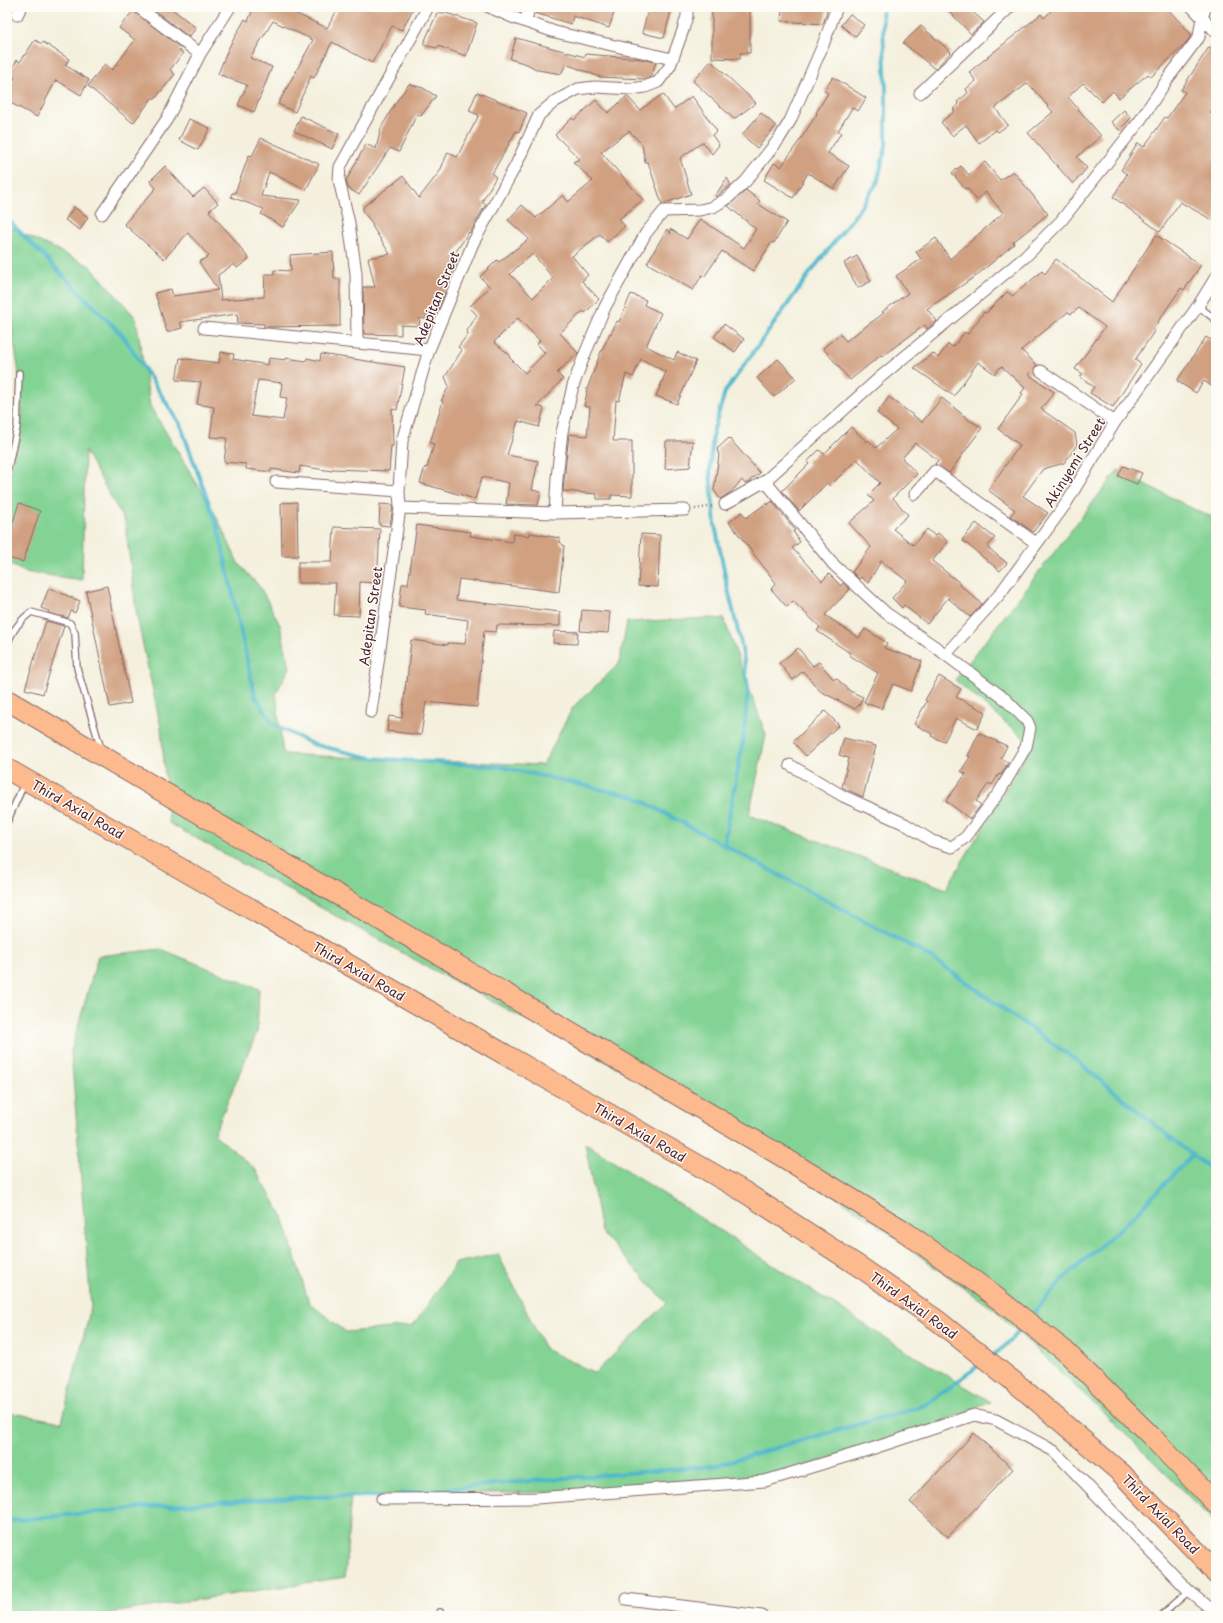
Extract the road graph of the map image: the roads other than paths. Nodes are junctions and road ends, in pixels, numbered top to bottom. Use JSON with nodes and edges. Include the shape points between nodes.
{"nodes":[{"id":1,"x":138,"y":7,"type":"edge"},
{"id":2,"x":230,"y":7,"type":"edge"},
{"id":3,"x":428,"y":7,"type":"edge"},
{"id":4,"x":489,"y":7,"type":"edge"},
{"id":5,"x":529,"y":7,"type":"edge"},
{"id":6,"x":687,"y":7,"type":"edge"},
{"id":7,"x":837,"y":7,"type":"edge"},
{"id":8,"x":1010,"y":7,"type":"edge"},
{"id":9,"x":1192,"y":7,"type":"edge"},
{"id":10,"x":1204,"y":12,"type":"edge"},
{"id":11,"x":526,"y":21,"type":"junction"},
{"id":12,"x":1216,"y":32,"type":"edge"},
{"id":13,"x":200,"y":54,"type":"junction"},
{"id":14,"x":672,"y":59,"type":"junction"},
{"id":15,"x":920,"y":93,"type":"dead end"},
{"id":16,"x":102,"y":214,"type":"dead end"},
{"id":17,"x":1216,"y":277,"type":"edge"},
{"id":18,"x":1198,"y":306,"type":"junction"},
{"id":19,"x":1216,"y":320,"type":"edge"},
{"id":20,"x":204,"y":328,"type":"dead end"},
{"id":21,"x":357,"y":342,"type":"junction"},
{"id":22,"x":429,"y":350,"type":"junction"},
{"id":23,"x":1041,"y":371,"type":"dead end"},
{"id":24,"x":19,"y":373,"type":"dead end"},
{"id":25,"x":1115,"y":422,"type":"junction"},
{"id":26,"x":7,"y":473,"type":"edge"},
{"id":27,"x":765,"y":481,"type":"junction"},
{"id":28,"x":276,"y":482,"type":"dead end"},
{"id":29,"x":399,"y":491,"type":"junction"},
{"id":30,"x":915,"y":494,"type":"dead end"},
{"id":31,"x":721,"y":505,"type":"road end"},
{"id":32,"x":400,"y":508,"type":"junction"},
{"id":33,"x":687,"y":510,"type":"road end"},
{"id":34,"x":556,"y":513,"type":"junction"},
{"id":35,"x":1036,"y":543,"type":"junction"},
{"id":36,"x":7,"y":644,"type":"edge"},
{"id":37,"x":946,"y":654,"type":"junction"},
{"id":38,"x":7,"y":700,"type":"edge"},
{"id":39,"x":371,"y":712,"type":"dead end"},
{"id":40,"x":103,"y":757,"type":"junction"},
{"id":41,"x":790,"y":765,"type":"dead end"},
{"id":42,"x":7,"y":769,"type":"edge"},
{"id":43,"x":27,"y":780,"type":"junction"},
{"id":44,"x":9,"y":809,"type":"edge"},
{"id":45,"x":7,"y":822,"type":"edge"},
{"id":46,"x":382,"y":1500,"type":"dead end"},
{"id":47,"x":1216,"y":1504,"type":"edge"},
{"id":48,"x":1216,"y":1574,"type":"edge"},
{"id":49,"x":1189,"y":1591,"type":"junction"},
{"id":50,"x":626,"y":1599,"type":"dead end"},
{"id":51,"x":1216,"y":1613,"type":"edge"},
{"id":52,"x":1163,"y":1615,"type":"edge"},
{"id":53,"x":762,"y":1616,"type":"edge"}],
"edges":[{"from":1,"to":13,"type":"street"},
{"from":2,"to":13,"type":"street"},
{"from":3,"to":21,"type":"street","via":[[340,167],[339,180],[349,223],[356,273]]},
{"from":4,"to":11,"type":"street"},
{"from":5,"to":11,"type":"street"},
{"from":6,"to":14,"type":"street","name":"Adepitan Street","via":[[683,30]]},
{"from":7,"to":34,"type":"street","via":[[790,120],[779,139],[746,181],[728,198],[713,207],[664,211],[646,233],[606,307],[572,386],[556,478]]},
{"from":8,"to":15,"type":"street"},
{"from":9,"to":10,"type":"street"},
{"from":10,"to":12,"type":"street"},
{"from":10,"to":27,"type":"street","via":[[1199,37],[1169,76],[1139,122],[1061,221],[1025,257],[878,379]]},
{"from":11,"to":14,"type":"street","via":[[555,32]]},
{"from":13,"to":16,"type":"street","via":[[167,119]]},
{"from":14,"to":22,"type":"street","name":"Adepitan Street","via":[[658,82],[646,87],[578,89],[554,102],[539,115],[516,165],[473,243]]},
{"from":17,"to":18,"type":"street","name":"Akinyemi Street"},
{"from":18,"to":19,"type":"lane"},
{"from":18,"to":25,"type":"street","name":"Akinyemi Street"},
{"from":20,"to":21,"type":"street"},
{"from":21,"to":22,"type":"street"},
{"from":22,"to":29,"type":"street","name":"Adepitan Street","via":[[402,441]]},
{"from":23,"to":25,"type":"street"},
{"from":24,"to":26,"type":"lane","via":[[17,427]]},
{"from":25,"to":35,"type":"street","name":"Akinyemi Street","via":[[1064,505]]},
{"from":27,"to":31,"type":"street"},
{"from":27,"to":37,"type":"street","via":[[834,565],[886,613]]},
{"from":28,"to":29,"type":"street"},
{"from":29,"to":32,"type":"street","name":"Adepitan Street"},
{"from":30,"to":35,"type":"street","via":[[935,471]]},
{"from":32,"to":34,"type":"street"},
{"from":32,"to":39,"type":"street","name":"Adepitan Street"},
{"from":33,"to":34,"type":"street"},
{"from":35,"to":37,"type":"street","name":"Akinyemi Street","via":[[999,595]]},
{"from":36,"to":40,"type":"lane","via":[[21,619],[31,612],[70,623],[75,633],[77,668]]},
{"from":37,"to":41,"type":"street","via":[[1005,699],[1021,714],[1030,728],[1026,747],[1000,791],[966,837],[952,847],[932,841],[905,824],[843,796]]},
{"from":38,"to":40,"type":"highway"},
{"from":40,"to":47,"type":"highway","via":[[901,1229],[980,1285],[1065,1351]]},
{"from":42,"to":43,"type":"highway","name":"Third Axial Road"},
{"from":43,"to":44,"type":"lane"},
{"from":43,"to":48,"type":"highway","name":"Third Axial Road","via":[[743,1191],[863,1269],[938,1321],[1023,1389],[1121,1473]]},
{"from":44,"to":45,"type":"lane"},
{"from":46,"to":49,"type":"street","via":[[536,1498],[765,1481],[974,1414],[996,1420],[1054,1451]]},
{"from":49,"to":51,"type":"street"},
{"from":49,"to":52,"type":"lane"},
{"from":50,"to":53,"type":"street"}]}
